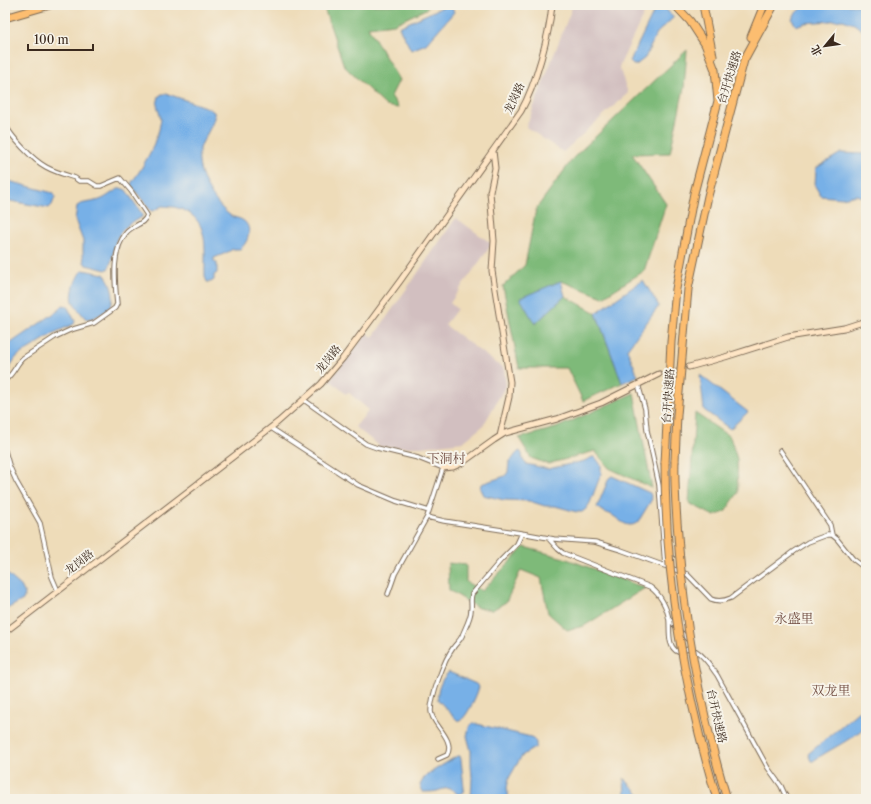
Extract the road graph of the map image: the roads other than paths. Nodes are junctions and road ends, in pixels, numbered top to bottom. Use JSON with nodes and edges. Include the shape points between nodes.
{"nodes":[{"id":1,"x":50,"y":5,"type":"edge"},
{"id":2,"x":552,"y":5,"type":"edge"},
{"id":3,"x":674,"y":5,"type":"edge"},
{"id":4,"x":703,"y":5,"type":"edge"},
{"id":5,"x":764,"y":5,"type":"edge"},
{"id":6,"x":774,"y":5,"type":"edge"},
{"id":7,"x":5,"y":18,"type":"edge"},
{"id":8,"x":708,"y":42,"type":"junction"},
{"id":9,"x":744,"y":60,"type":"junction"},
{"id":10,"x":5,"y":124,"type":"edge"},
{"id":11,"x":493,"y":151,"type":"junction"},
{"id":12,"x":866,"y":321,"type":"edge"},
{"id":13,"x":689,"y":367,"type":"tunnel mouth"},
{"id":14,"x":659,"y":374,"type":"tunnel mouth"},
{"id":15,"x":5,"y":380,"type":"edge"},
{"id":16,"x":638,"y":384,"type":"junction"},
{"id":17,"x":304,"y":400,"type":"junction"},
{"id":18,"x":271,"y":428,"type":"junction"},
{"id":19,"x":500,"y":436,"type":"junction"},
{"id":20,"x":780,"y":450,"type":"dead end"},
{"id":21,"x":5,"y":451,"type":"edge"},
{"id":22,"x":443,"y":468,"type":"junction"},
{"id":23,"x":429,"y":512,"type":"junction"},
{"id":24,"x":427,"y":517,"type":"junction"},
{"id":25,"x":522,"y":533,"type":"junction"},
{"id":26,"x":832,"y":535,"type":"junction"},
{"id":27,"x":548,"y":538,"type":"junction"},
{"id":28,"x":665,"y":566,"type":"junction"},
{"id":29,"x":866,"y":569,"type":"edge"},
{"id":30,"x":58,"y":591,"type":"junction"},
{"id":31,"x":388,"y":594,"type":"dead end"},
{"id":32,"x":668,"y":618,"type":"junction"},
{"id":33,"x":5,"y":632,"type":"edge"},
{"id":34,"x":699,"y":652,"type":"junction"},
{"id":35,"x":438,"y":759,"type":"dead end"},
{"id":36,"x":717,"y":799,"type":"edge"},
{"id":37,"x":727,"y":799,"type":"edge"},
{"id":38,"x":787,"y":799,"type":"edge"}],
"edges":[{"from":1,"to":7,"type":"highway"},
{"from":2,"to":11,"type":"main road","name":"龙岗路","via":[[543,49],[526,100],[521,112]]},
{"from":3,"to":8,"type":"highway"},
{"from":4,"to":8,"type":"highway"},
{"from":5,"to":9,"type":"highway"},
{"from":6,"to":9,"type":"highway","name":"台开快速路"},
{"from":8,"to":36,"type":"highway","name":"台开快速路","bridge":true,"via":[[715,70],[718,101],[694,193],[676,289],[665,463],[670,560],[682,654],[697,726]]},
{"from":9,"to":37,"type":"highway","name":"台开快速路","bridge":true,"via":[[712,179],[688,289],[674,477],[683,590],[692,652],[707,724]]},
{"from":10,"to":15,"type":"street","via":[[19,143],[46,167],[98,186],[120,178],[147,215],[144,221],[126,232],[119,249],[116,258],[115,308],[94,323],[55,337],[20,361],[12,375]]},
{"from":11,"to":17,"type":"main road","name":"龙岗路","via":[[348,352]]},
{"from":11,"to":19,"type":"main road","via":[[495,168],[490,192],[494,241],[492,271],[510,382]]},
{"from":12,"to":13,"type":"main road","via":[[838,329],[788,337]]},
{"from":14,"to":16,"type":"main road"},
{"from":16,"to":19,"type":"main road","via":[[601,403]]},
{"from":16,"to":28,"type":"street","via":[[645,409],[658,485]]},
{"from":17,"to":18,"type":"main road","name":"龙岗路"},
{"from":17,"to":22,"type":"street","via":[[366,444],[418,458]]},
{"from":18,"to":23,"type":"street","via":[[358,485]]},
{"from":18,"to":30,"type":"main road","name":"龙岗路"},
{"from":19,"to":22,"type":"main road","via":[[462,463]]},
{"from":20,"to":26,"type":"street","via":[[830,525]]},
{"from":21,"to":30,"type":"street","via":[[16,482],[40,523],[52,577]]},
{"from":22,"to":23,"type":"street"},
{"from":23,"to":24,"type":"street"},
{"from":24,"to":25,"type":"street"},
{"from":24,"to":31,"type":"street","via":[[395,574]]},
{"from":25,"to":27,"type":"street"},
{"from":25,"to":35,"type":"street","via":[[517,544],[472,594],[471,612],[462,637],[453,647],[441,673],[430,712],[446,736],[449,750],[447,755]]},
{"from":26,"to":28,"type":"street","via":[[827,534],[808,542],[724,601],[711,599],[689,575]]},
{"from":26,"to":29,"type":"street","via":[[853,559]]},
{"from":27,"to":28,"type":"street","via":[[595,542]]},
{"from":27,"to":32,"type":"street","via":[[563,553],[650,586],[660,597]]},
{"from":30,"to":33,"type":"main road","name":"龙岗路"},
{"from":32,"to":34,"type":"street"},
{"from":32,"to":34,"type":"street","via":[[672,648],[678,652],[691,649]]},
{"from":34,"to":38,"type":"street","via":[[717,676]]}]}
